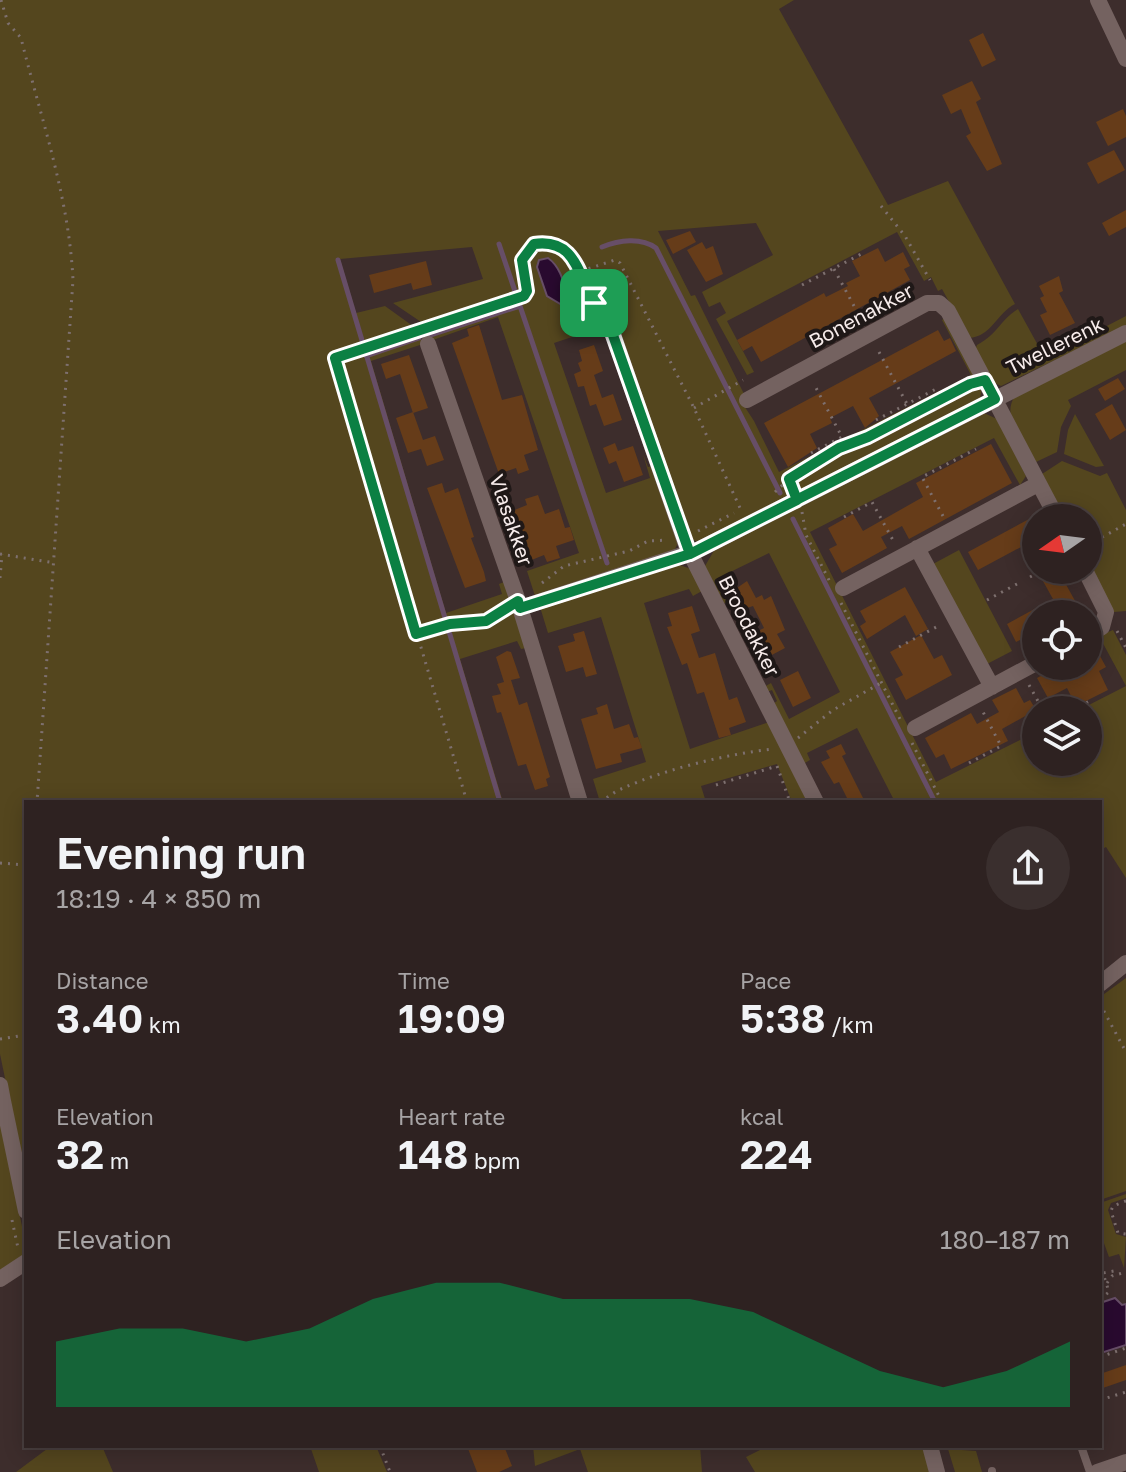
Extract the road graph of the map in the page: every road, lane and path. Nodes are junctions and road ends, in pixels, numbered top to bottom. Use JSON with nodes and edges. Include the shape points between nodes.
{"nodes":[{"id":1,"x":1,"y":0,"type":"edge"},
{"id":2,"x":1098,"y":0,"type":"edge"},
{"id":3,"x":1126,"y":59,"type":"edge"},
{"id":4,"x":881,"y":206,"type":"dead end"},
{"id":5,"x":865,"y":252,"type":"dead end"},
{"id":6,"x":834,"y":269,"type":"junction"},
{"id":7,"x":581,"y":271,"type":"junction"},
{"id":8,"x":930,"y":280,"type":"dead end"},
{"id":9,"x":802,"y":285,"type":"dead end"},
{"id":10,"x":860,"y":317,"type":"dead end"},
{"id":11,"x":611,"y":328,"type":"joint"},
{"id":12,"x":1126,"y":333,"type":"edge"},
{"id":13,"x":428,"y":344,"type":"dead end"},
{"id":14,"x":879,"y":352,"type":"dead end"},
{"id":15,"x":743,"y":380,"type":"dead end"},
{"id":16,"x":985,"y":380,"type":"junction"},
{"id":17,"x":815,"y":386,"type":"dead end"},
{"id":18,"x":938,"y":388,"type":"dead end"},
{"id":19,"x":995,"y":399,"type":"junction"},
{"id":20,"x":747,"y":400,"type":"dead end"},
{"id":21,"x":907,"y":404,"type":"junction"},
{"id":22,"x":694,"y":408,"type":"junction"},
{"id":23,"x":876,"y":420,"type":"dead end"},
{"id":24,"x":976,"y":449,"type":"dead end"},
{"id":25,"x":811,"y":453,"type":"dead end"},
{"id":26,"x":789,"y":479,"type":"junction"},
{"id":27,"x":1038,"y":484,"type":"junction"},
{"id":28,"x":774,"y":494,"type":"dead end"},
{"id":29,"x":797,"y":500,"type":"junction"},
{"id":30,"x":1049,"y":504,"type":"edge"},
{"id":31,"x":741,"y":510,"type":"dead end"},
{"id":32,"x":844,"y":517,"type":"dead end"},
{"id":33,"x":1126,"y":524,"type":"edge"},
{"id":34,"x":950,"y":530,"type":"junction"},
{"id":35,"x":1102,"y":537,"type":"edge"},
{"id":36,"x":909,"y":552,"type":"junction"},
{"id":37,"x":1,"y":554,"type":"edge"},
{"id":38,"x":690,"y":554,"type":"junction"},
{"id":39,"x":611,"y":556,"type":"dead end"},
{"id":40,"x":55,"y":563,"type":"junction"},
{"id":41,"x":0,"y":578,"type":"edge"},
{"id":42,"x":1017,"y":584,"type":"dead end"},
{"id":43,"x":839,"y":593,"type":"junction"},
{"id":44,"x":518,"y":600,"type":"junction"},
{"id":45,"x":987,"y":600,"type":"dead end"},
{"id":46,"x":1102,"y":604,"type":"edge"},
{"id":47,"x":954,"y":618,"type":"junction"},
{"id":48,"x":1102,"y":627,"type":"edge"},
{"id":49,"x":416,"y":634,"type":"junction"},
{"id":50,"x":899,"y":647,"type":"dead end"},
{"id":51,"x":1022,"y":671,"type":"edge"},
{"id":52,"x":880,"y":684,"type":"junction"},
{"id":53,"x":992,"y":687,"type":"junction"},
{"id":54,"x":975,"y":696,"type":"junction"},
{"id":55,"x":910,"y":732,"type":"junction"},
{"id":56,"x":787,"y":745,"type":"junction"},
{"id":57,"x":969,"y":763,"type":"dead end"},
{"id":58,"x":716,"y":785,"type":"dead end"},
{"id":59,"x":37,"y":800,"type":"edge"},
{"id":60,"x":466,"y":800,"type":"edge"},
{"id":61,"x":579,"y":800,"type":"edge"},
{"id":62,"x":603,"y":800,"type":"edge"},
{"id":63,"x":789,"y":800,"type":"edge"},
{"id":64,"x":815,"y":800,"type":"edge"},
{"id":65,"x":941,"y":800,"type":"edge"},
{"id":66,"x":1,"y":863,"type":"edge"},
{"id":67,"x":24,"y":865,"type":"edge"},
{"id":68,"x":1126,"y":963,"type":"edge"},
{"id":69,"x":1102,"y":982,"type":"edge"},
{"id":70,"x":1102,"y":1008,"type":"edge"},
{"id":71,"x":24,"y":1035,"type":"edge"},
{"id":72,"x":0,"y":1039,"type":"edge"},
{"id":73,"x":1126,"y":1052,"type":"edge"},
{"id":74,"x":1,"y":1096,"type":"edge"},
{"id":75,"x":1126,"y":1201,"type":"edge"},
{"id":76,"x":24,"y":1202,"type":"edge"},
{"id":77,"x":1126,"y":1234,"type":"edge"},
{"id":78,"x":24,"y":1263,"type":"edge"},
{"id":79,"x":1116,"y":1270,"type":"dead end"},
{"id":80,"x":1126,"y":1272,"type":"edge"},
{"id":81,"x":0,"y":1279,"type":"edge"},
{"id":82,"x":1107,"y":1283,"type":"junction"},
{"id":83,"x":1102,"y":1297,"type":"edge"},
{"id":84,"x":1126,"y":1348,"type":"edge"},
{"id":85,"x":1102,"y":1356,"type":"edge"},
{"id":86,"x":1126,"y":1392,"type":"edge"},
{"id":87,"x":1102,"y":1399,"type":"edge"},
{"id":88,"x":381,"y":1448,"type":"edge"},
{"id":89,"x":931,"y":1448,"type":"edge"},
{"id":90,"x":1082,"y":1448,"type":"edge"},
{"id":91,"x":1126,"y":1462,"type":"edge"},
{"id":92,"x":390,"y":1472,"type":"edge"},
{"id":93,"x":937,"y":1472,"type":"edge"},
{"id":94,"x":1090,"y":1472,"type":"edge"},
{"id":95,"x":1097,"y":1472,"type":"edge"}],
"edges":[{"from":1,"to":40,"type":"path","via":[[8,23],[21,38],[71,237],[73,319]]},
{"from":2,"to":3,"type":"street"},
{"from":4,"to":8,"type":"path"},
{"from":5,"to":6,"type":"path"},
{"from":6,"to":9,"type":"path"},
{"from":6,"to":10,"type":"path"},
{"from":7,"to":11,"type":"path"},
{"from":7,"to":22,"type":"path","via":[[620,263]]},
{"from":7,"to":49,"type":"path","via":[[558,245],[534,244],[522,260],[527,291],[521,298],[339,356],[334,362]]},
{"from":11,"to":38,"type":"street","name":"Broodakker"},
{"from":12,"to":19,"type":"street","name":"Twellerenk"},
{"from":13,"to":44,"type":"street","name":"Vlasakker"},
{"from":14,"to":21,"type":"path"},
{"from":15,"to":22,"type":"path"},
{"from":16,"to":19,"type":"street","name":"Bonenakker"},
{"from":16,"to":20,"type":"street","name":"Bonenakker","via":[[948,311],[933,302]]},
{"from":16,"to":26,"type":"path","via":[[839,448]]},
{"from":17,"to":25,"type":"path","via":[[842,437]]},
{"from":18,"to":21,"type":"path"},
{"from":19,"to":27,"type":"street","name":"Bonenakker"},
{"from":19,"to":29,"type":"street","name":"Twellerenk"},
{"from":21,"to":23,"type":"path"},
{"from":22,"to":31,"type":"path"},
{"from":24,"to":34,"type":"path","via":[[922,477]]},
{"from":26,"to":28,"type":"path"},
{"from":26,"to":29,"type":"path"},
{"from":27,"to":30,"type":"street","name":"Bonenakker"},
{"from":27,"to":34,"type":"street"},
{"from":29,"to":38,"type":"street","name":"Twellerenk"},
{"from":29,"to":43,"type":"path","via":[[806,535]]},
{"from":32,"to":36,"type":"path","via":[[872,502]]},
{"from":33,"to":35,"type":"path"},
{"from":34,"to":36,"type":"street"},
{"from":36,"to":43,"type":"street"},
{"from":36,"to":47,"type":"street"},
{"from":37,"to":40,"type":"path"},
{"from":37,"to":41,"type":"path"},
{"from":38,"to":44,"type":"street","name":"Twellerenk"},
{"from":38,"to":56,"type":"street","name":"Broodakker"},
{"from":39,"to":44,"type":"path","via":[[564,566]]},
{"from":40,"to":59,"type":"path"},
{"from":42,"to":45,"type":"path"},
{"from":43,"to":52,"type":"path"},
{"from":44,"to":49,"type":"path","via":[[486,621]]},
{"from":44,"to":61,"type":"street","name":"Vlasakker"},
{"from":46,"to":48,"type":"street"},
{"from":47,"to":50,"type":"path"},
{"from":47,"to":53,"type":"street"},
{"from":49,"to":60,"type":"path"},
{"from":51,"to":53,"type":"street"},
{"from":52,"to":55,"type":"path"},
{"from":52,"to":56,"type":"path","via":[[833,710]]},
{"from":53,"to":54,"type":"street"},
{"from":54,"to":55,"type":"street"},
{"from":54,"to":57,"type":"path","via":[[1001,746]]},
{"from":55,"to":65,"type":"path"},
{"from":56,"to":62,"type":"path","via":[[687,765]]},
{"from":56,"to":64,"type":"street","name":"Broodakker"},
{"from":58,"to":63,"type":"path","via":[[777,766]]},
{"from":66,"to":67,"type":"path"},
{"from":68,"to":69,"type":"street"},
{"from":70,"to":73,"type":"path"},
{"from":71,"to":72,"type":"path"},
{"from":74,"to":76,"type":"street"},
{"from":75,"to":77,"type":"path","via":[[1111,1211],[1118,1233]]},
{"from":78,"to":81,"type":"street"},
{"from":79,"to":82,"type":"path","via":[[1103,1273]]},
{"from":80,"to":82,"type":"path"},
{"from":82,"to":83,"type":"path","via":[[1109,1292]]},
{"from":84,"to":85,"type":"path"},
{"from":86,"to":87,"type":"path"},
{"from":88,"to":92,"type":"path"},
{"from":89,"to":93,"type":"street"},
{"from":90,"to":94,"type":"lane"},
{"from":91,"to":95,"type":"street"}]}
